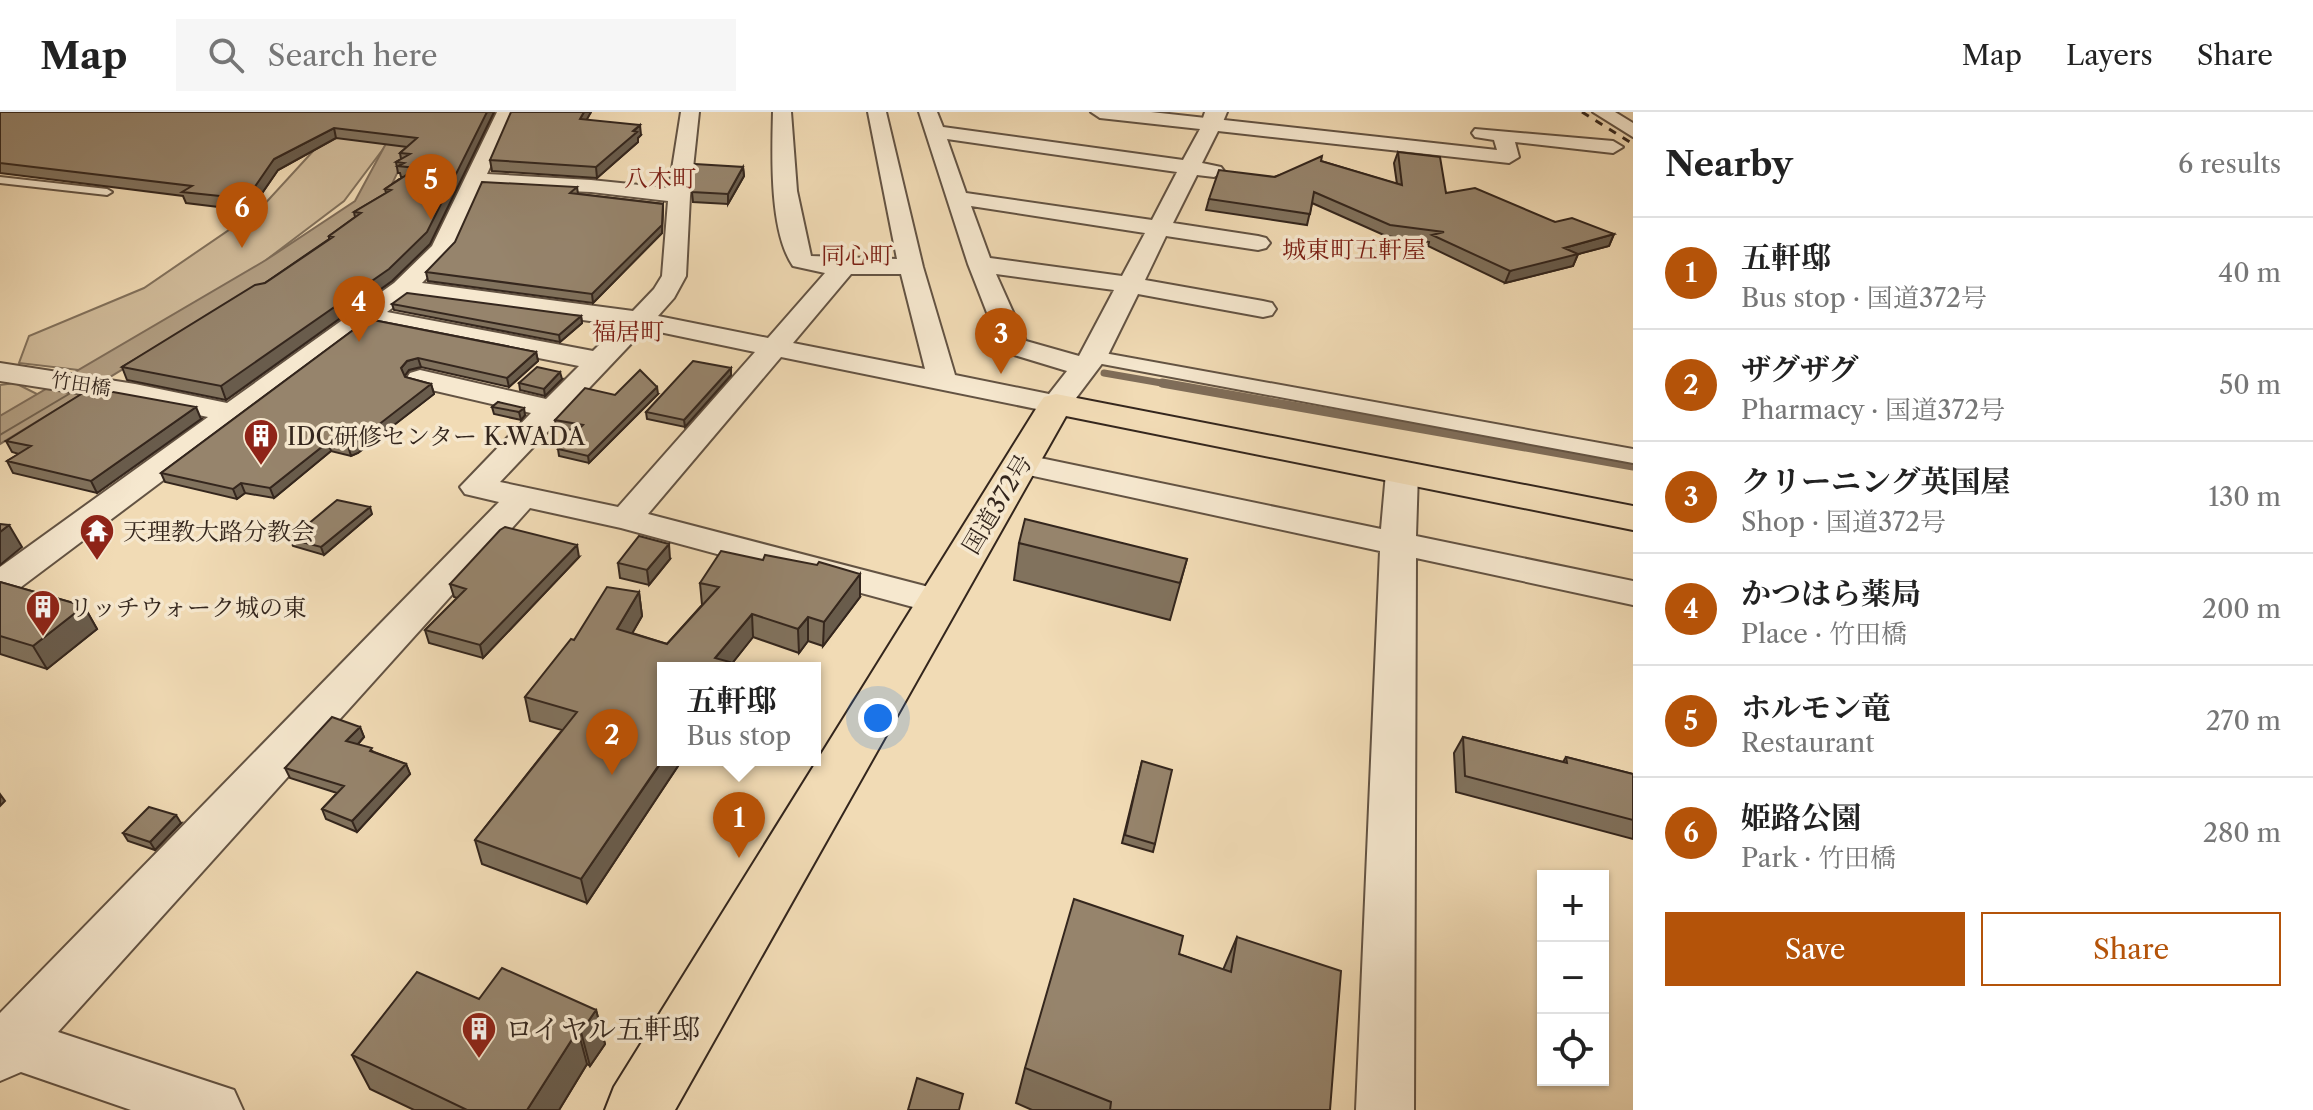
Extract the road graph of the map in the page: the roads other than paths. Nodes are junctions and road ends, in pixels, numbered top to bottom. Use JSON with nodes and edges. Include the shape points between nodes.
{"nodes":[{"id":1,"x":506,"y":112,"type":"edge"},
{"id":2,"x":690,"y":112,"type":"edge"},
{"id":3,"x":782,"y":112,"type":"edge"},
{"id":4,"x":877,"y":112,"type":"edge"},
{"id":5,"x":1100,"y":112,"type":"edge"},
{"id":6,"x":1602,"y":112,"type":"edge"},
{"id":7,"x":1214,"y":118,"type":"edge"},
{"id":8,"x":932,"y":122,"type":"edge"},
{"id":9,"x":1456,"y":130,"type":"dead end"},
{"id":10,"x":1633,"y":131,"type":"edge"},
{"id":11,"x":1503,"y":136,"type":"junction"},
{"id":12,"x":1613,"y":147,"type":"dead end"},
{"id":13,"x":1190,"y":167,"type":"junction"},
{"id":14,"x":1231,"y":173,"type":"edge"},
{"id":15,"x":0,"y":180,"type":"edge"},
{"id":16,"x":476,"y":180,"type":"junction"},
{"id":17,"x":107,"y":192,"type":"edge"},
{"id":18,"x":679,"y":196,"type":"junction"},
{"id":19,"x":959,"y":198,"type":"junction"},
{"id":20,"x":1161,"y":226,"type":"junction"},
{"id":21,"x":1258,"y":243,"type":"dead end"},
{"id":22,"x":980,"y":264,"type":"junction"},
{"id":23,"x":845,"y":265,"type":"junction"},
{"id":24,"x":911,"y":267,"type":"junction"},
{"id":25,"x":1132,"y":285,"type":"junction"},
{"id":26,"x":403,"y":288,"type":"junction"},
{"id":27,"x":1263,"y":309,"type":"dead end"},
{"id":28,"x":364,"y":316,"type":"junction"},
{"id":29,"x":639,"y":320,"type":"junction"},
{"id":30,"x":775,"y":347,"type":"junction"},
{"id":31,"x":599,"y":361,"type":"junction"},
{"id":32,"x":13,"y":374,"type":"edge"},
{"id":33,"x":1078,"y":376,"type":"junction"},
{"id":34,"x":420,"y":379,"type":"edge"},
{"id":35,"x":942,"y":379,"type":"junction"},
{"id":36,"x":552,"y":409,"type":"junction"},
{"id":37,"x":230,"y":413,"type":"junction"},
{"id":38,"x":1633,"y":456,"type":"edge"},
{"id":39,"x":1021,"y":464,"type":"junction"},
{"id":40,"x":1402,"y":473,"type":"junction"},
{"id":41,"x":520,"y":499,"type":"junction"},
{"id":42,"x":1633,"y":518,"type":"edge"},
{"id":43,"x":626,"y":519,"type":"junction"},
{"id":44,"x":1398,"y":545,"type":"junction"},
{"id":45,"x":0,"y":585,"type":"edge"},
{"id":46,"x":1633,"y":593,"type":"edge"},
{"id":47,"x":939,"y":602,"type":"junction"},
{"id":48,"x":4,"y":1046,"type":"edge"},
{"id":49,"x":214,"y":1110,"type":"edge"},
{"id":50,"x":638,"y":1110,"type":"edge"},
{"id":51,"x":1385,"y":1110,"type":"edge"}],
"edges":[{"from":1,"to":16,"type":"street"},
{"from":2,"to":18,"type":"street"},
{"from":3,"to":23,"type":"street","via":[[794,254],[803,263]]},
{"from":4,"to":24,"type":"street"},
{"from":5,"to":7,"type":"street"},
{"from":6,"to":10,"type":"street"},
{"from":7,"to":11,"type":"street","via":[[1509,157]]},
{"from":7,"to":13,"type":"street"},
{"from":8,"to":13,"type":"street"},
{"from":8,"to":19,"type":"street"},
{"from":9,"to":11,"type":"street"},
{"from":11,"to":12,"type":"street"},
{"from":13,"to":14,"type":"street"},
{"from":13,"to":20,"type":"street"},
{"from":15,"to":17,"type":"lane"},
{"from":16,"to":18,"type":"street"},
{"from":16,"to":26,"type":"street","via":[[442,249]]},
{"from":18,"to":29,"type":"street","via":[[674,276]]},
{"from":19,"to":20,"type":"street"},
{"from":19,"to":22,"type":"street"},
{"from":20,"to":21,"type":"street"},
{"from":20,"to":25,"type":"street"},
{"from":22,"to":25,"type":"street"},
{"from":22,"to":33,"type":"street","via":[[1014,346]]},
{"from":23,"to":24,"type":"street"},
{"from":23,"to":30,"type":"street"},
{"from":24,"to":35,"type":"street"},
{"from":25,"to":27,"type":"street"},
{"from":25,"to":33,"type":"street"},
{"from":26,"to":28,"type":"street"},
{"from":26,"to":29,"type":"street"},
{"from":28,"to":31,"type":"street"},
{"from":28,"to":37,"type":"street"},
{"from":29,"to":30,"type":"street"},
{"from":29,"to":31,"type":"street"},
{"from":30,"to":35,"type":"street"},
{"from":30,"to":43,"type":"street"},
{"from":31,"to":36,"type":"street"},
{"from":32,"to":37,"type":"street","name":"竹田橋"},
{"from":33,"to":35,"type":"street"},
{"from":33,"to":38,"type":"street"},
{"from":33,"to":39,"type":"highway","name":"国道372号"},
{"from":33,"to":40,"type":"highway"},
{"from":34,"to":36,"type":"street"},
{"from":36,"to":41,"type":"street","via":[[477,487]]},
{"from":37,"to":45,"type":"street"},
{"from":39,"to":44,"type":"street"},
{"from":39,"to":47,"type":"highway","name":"国道372号"},
{"from":40,"to":42,"type":"highway"},
{"from":40,"to":44,"type":"street"},
{"from":41,"to":43,"type":"street"},
{"from":41,"to":48,"type":"street"},
{"from":43,"to":47,"type":"street"},
{"from":44,"to":46,"type":"street"},
{"from":44,"to":51,"type":"street"},
{"from":47,"to":50,"type":"highway","name":"国道372号"},
{"from":48,"to":49,"type":"street"}]}
